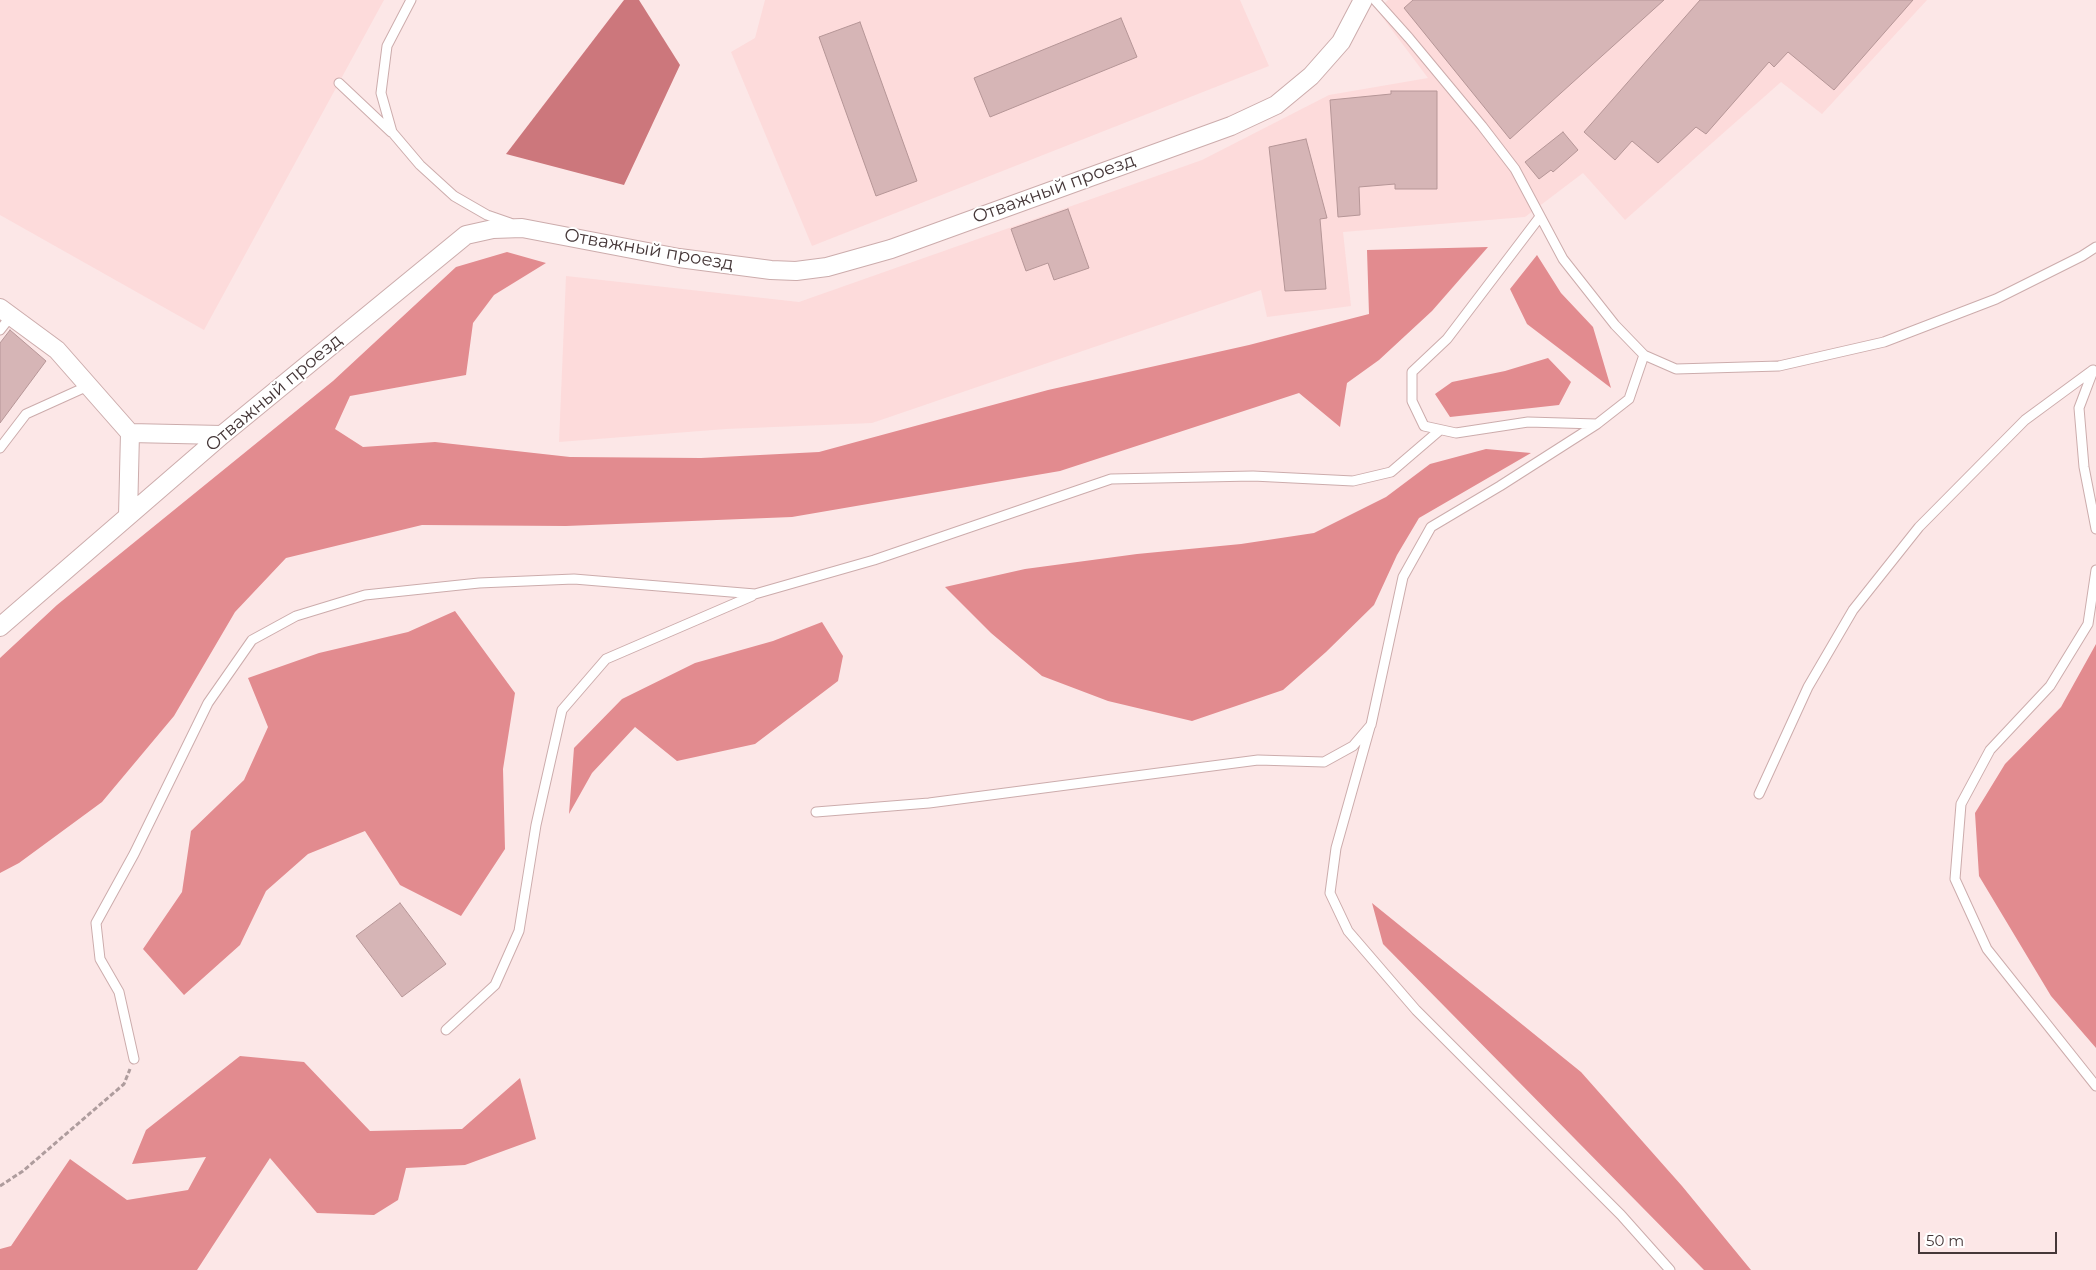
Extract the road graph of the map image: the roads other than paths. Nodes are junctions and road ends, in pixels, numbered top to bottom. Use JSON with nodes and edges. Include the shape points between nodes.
{"nodes":[{"id":1,"x":411,"y":0,"type":"edge"},
{"id":2,"x":1363,"y":0,"type":"edge"},
{"id":3,"x":1375,"y":0,"type":"edge"},
{"id":4,"x":339,"y":83,"type":"dead end"},
{"id":5,"x":392,"y":132,"type":"junction"},
{"id":6,"x":1540,"y":218,"type":"junction"},
{"id":7,"x":522,"y":228,"type":"junction"},
{"id":8,"x":2096,"y":247,"type":"edge"},
{"id":9,"x":5,"y":312,"type":"edge"},
{"id":10,"x":0,"y":330,"type":"edge"},
{"id":11,"x":1644,"y":355,"type":"junction"},
{"id":12,"x":2095,"y":369,"type":"edge"},
{"id":13,"x":88,"y":386,"type":"junction"},
{"id":14,"x":1597,"y":424,"type":"junction"},
{"id":15,"x":1440,"y":430,"type":"junction"},
{"id":16,"x":130,"y":433,"type":"junction"},
{"id":17,"x":222,"y":435,"type":"junction"},
{"id":18,"x":0,"y":448,"type":"edge"},
{"id":19,"x":128,"y":516,"type":"junction"},
{"id":20,"x":2096,"y":529,"type":"edge"},
{"id":21,"x":2096,"y":570,"type":"edge"},
{"id":22,"x":755,"y":594,"type":"junction"},
{"id":23,"x":0,"y":628,"type":"edge"},
{"id":24,"x":1371,"y":725,"type":"junction"},
{"id":25,"x":1759,"y":794,"type":"dead end"},
{"id":26,"x":816,"y":812,"type":"dead end"},
{"id":27,"x":446,"y":1030,"type":"dead end"},
{"id":28,"x":134,"y":1060,"type":"road end"},
{"id":29,"x":2096,"y":1086,"type":"edge"},
{"id":30,"x":1670,"y":1270,"type":"edge"}],
"edges":[{"from":1,"to":5,"type":"lane","via":[[387,46],[381,93]]},
{"from":2,"to":7,"type":"street","name":"Отважный проезд","via":[[1341,42],[1311,76],[1276,105],[1232,126],[891,249],[827,267],[771,270],[680,258]]},
{"from":3,"to":6,"type":"lane","via":[[1515,169]]},
{"from":4,"to":5,"type":"lane"},
{"from":5,"to":7,"type":"lane","via":[[420,165],[454,196],[487,215]]},
{"from":6,"to":11,"type":"lane","via":[[1563,259],[1615,326]]},
{"from":6,"to":15,"type":"lane","via":[[1447,339],[1412,372],[1412,401],[1424,426]]},
{"from":7,"to":17,"type":"street","name":"Отважный проезд","via":[[493,229],[466,235]]},
{"from":8,"to":11,"type":"lane","via":[[1996,299],[1884,342],[1770,366],[1676,369]]},
{"from":9,"to":10,"type":"lane"},
{"from":9,"to":13,"type":"street","via":[[57,350]]},
{"from":11,"to":14,"type":"lane","via":[[1629,399]]},
{"from":12,"to":20,"type":"lane","via":[[2079,408],[2084,468]]},
{"from":12,"to":25,"type":"lane","via":[[2025,420],[1907,542],[1854,610],[1808,687]]},
{"from":13,"to":16,"type":"street"},
{"from":13,"to":18,"type":"lane","via":[[26,414]]},
{"from":14,"to":15,"type":"lane","via":[[1528,422],[1456,433]]},
{"from":14,"to":24,"type":"lane","via":[[1431,527],[1403,577]]},
{"from":15,"to":22,"type":"lane","via":[[1391,472],[1352,481],[1253,476],[1111,479],[874,560]]},
{"from":16,"to":17,"type":"street"},
{"from":16,"to":19,"type":"street"},
{"from":17,"to":19,"type":"street","name":"Отважный проезд"},
{"from":19,"to":23,"type":"street","name":"Отважный проезд"},
{"from":21,"to":29,"type":"lane","via":[[2088,624],[2050,686],[1990,750],[1961,804],[1955,879],[1986,949]]},
{"from":22,"to":27,"type":"lane","via":[[606,659],[562,710],[536,825],[519,931],[495,985]]},
{"from":22,"to":28,"type":"lane","via":[[574,579],[479,583],[365,595],[296,616],[252,640],[208,703],[134,854],[96,922],[100,960],[119,992]]},
{"from":24,"to":26,"type":"lane","via":[[1353,746],[1324,762],[1258,760],[929,803]]},
{"from":24,"to":30,"type":"lane","via":[[1336,848],[1330,893],[1348,931],[1416,1010],[1621,1215]]}]}
